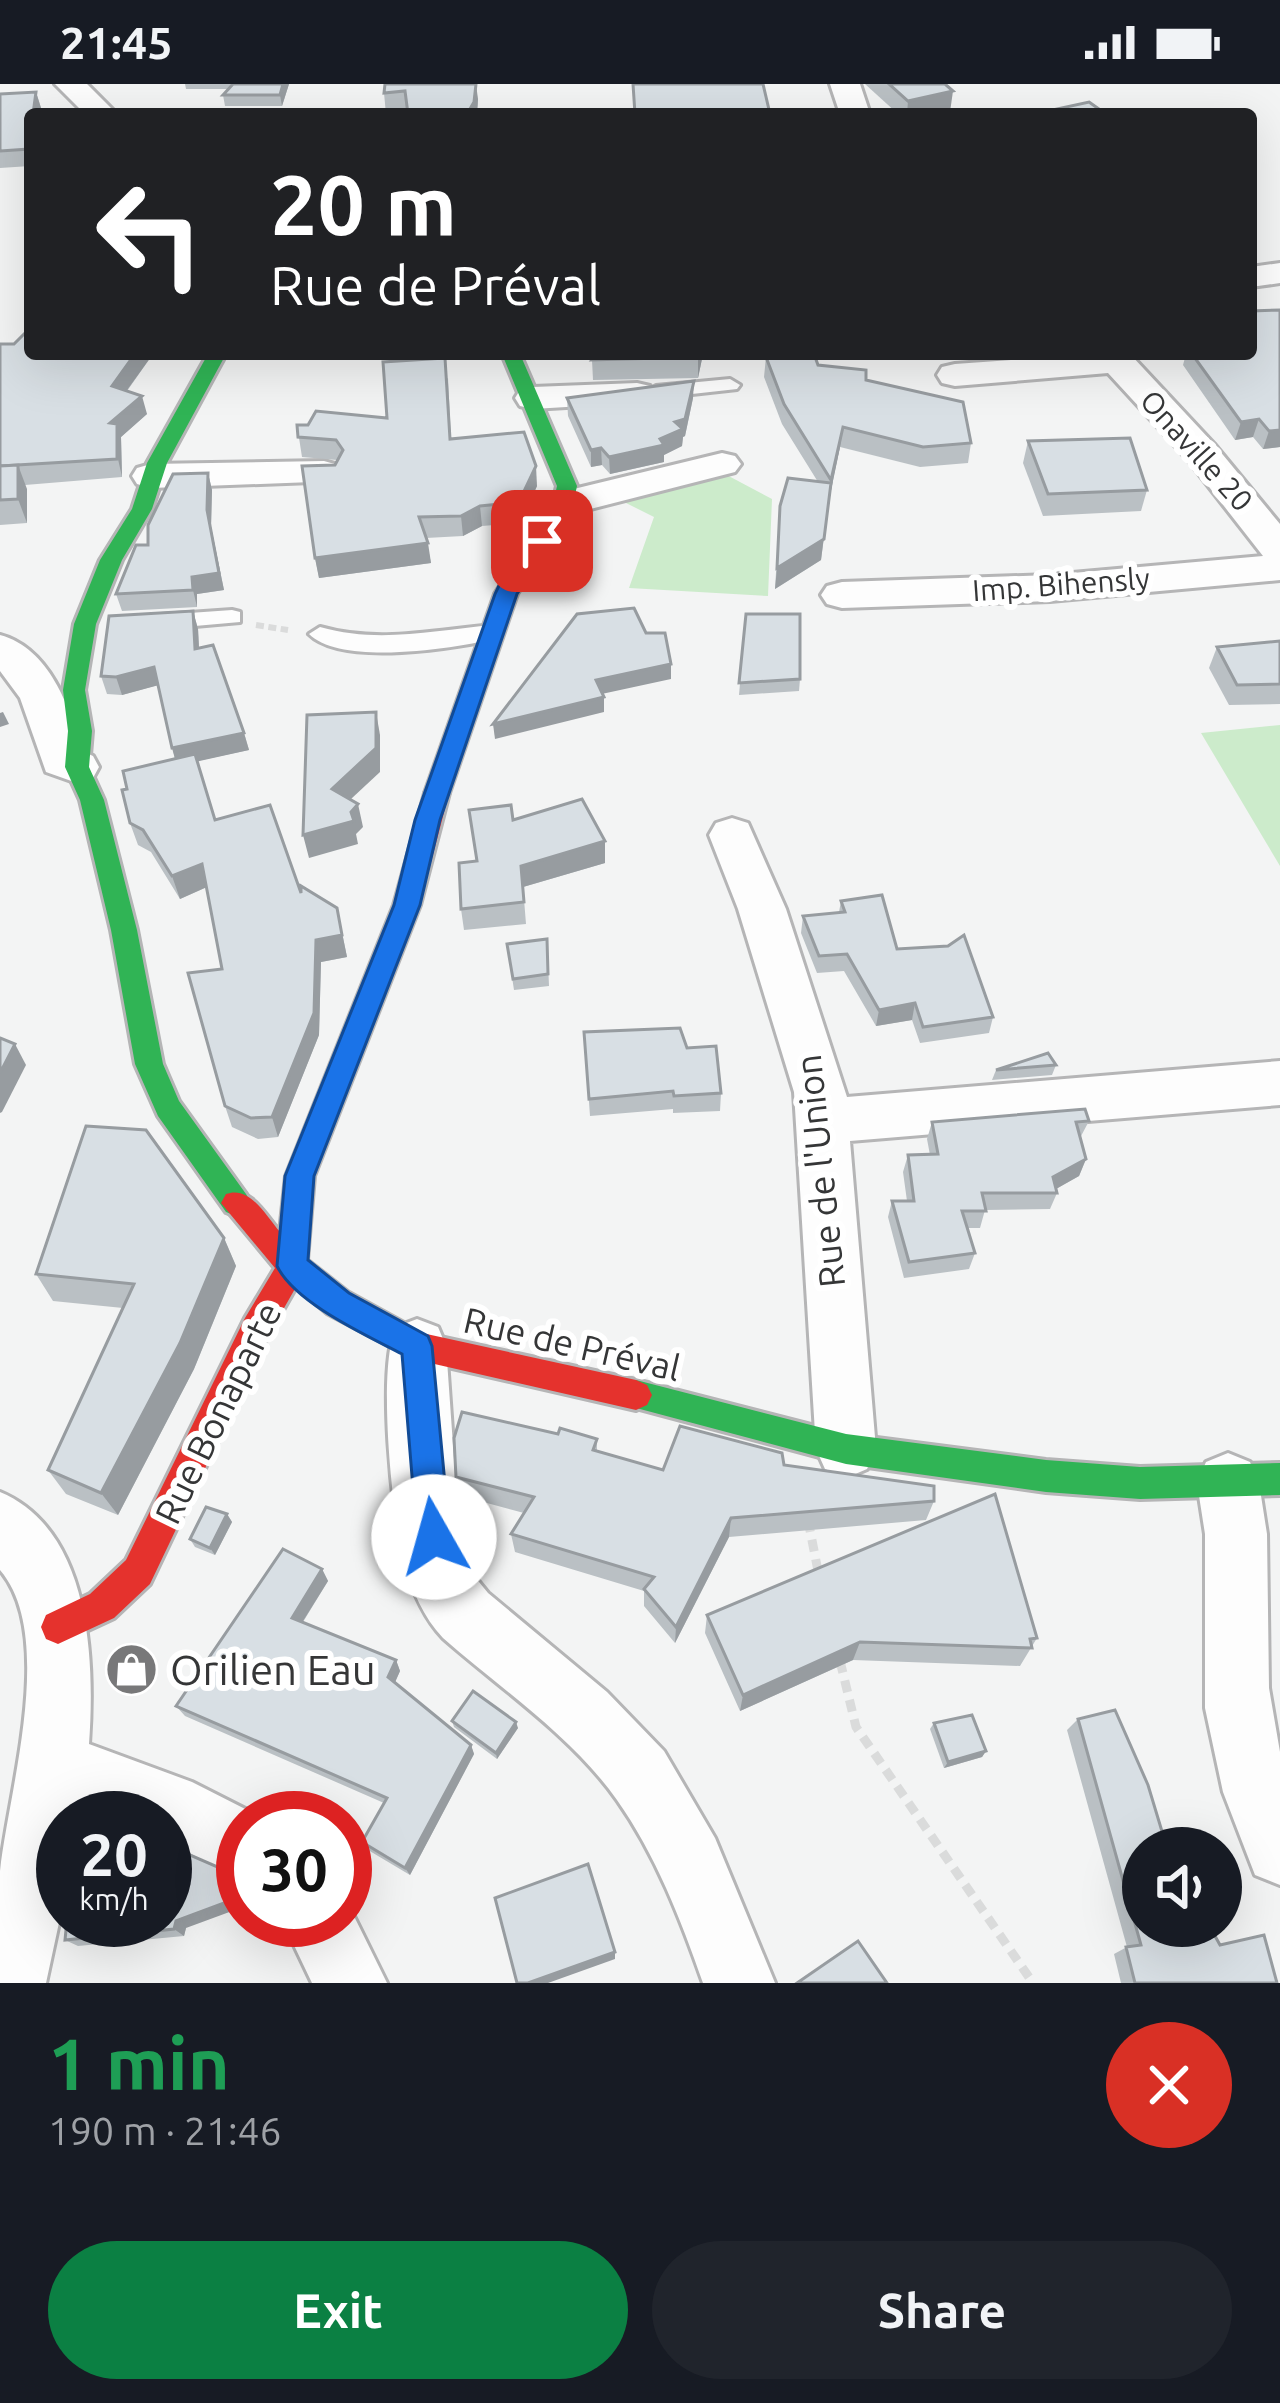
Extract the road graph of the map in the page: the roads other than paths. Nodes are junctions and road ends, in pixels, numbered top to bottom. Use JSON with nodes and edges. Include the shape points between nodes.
{"nodes":[{"id":1,"x":70,"y":84,"type":"edge"},
{"id":2,"x":96,"y":108,"type":"edge"},
{"id":3,"x":214,"y":360,"type":"edge"},
{"id":4,"x":514,"y":360,"type":"edge"},
{"id":5,"x":1104,"y":360,"type":"edge"},
{"id":6,"x":1115,"y":360,"type":"edge"},
{"id":7,"x":955,"y":375,"type":"dead end"},
{"id":8,"x":730,"y":385,"type":"dead end"},
{"id":9,"x":637,"y":394,"type":"joint"},
{"id":10,"x":533,"y":398,"type":"junction"},
{"id":11,"x":722,"y":464,"type":"dead end"},
{"id":12,"x":323,"y":473,"type":"edge"},
{"id":13,"x":151,"y":476,"type":"junction"},
{"id":14,"x":563,"y":504,"type":"junction"},
{"id":15,"x":1280,"y":550,"type":"edge"},
{"id":16,"x":1280,"y":567,"type":"edge"},
{"id":17,"x":842,"y":595,"type":"dead end"},
{"id":18,"x":232,"y":617,"type":"road end"},
{"id":19,"x":494,"y":632,"type":"junction"},
{"id":20,"x":96,"y":634,"type":"junction"},
{"id":21,"x":320,"y":634,"type":"road end"},
{"id":22,"x":11,"y":657,"type":"edge"},
{"id":23,"x":77,"y":767,"type":"junction"},
{"id":24,"x":732,"y":835,"type":"dead end"},
{"id":25,"x":1280,"y":1083,"type":"edge"},
{"id":26,"x":819,"y":1121,"type":"junction"},
{"id":27,"x":292,"y":1266,"type":"junction"},
{"id":28,"x":417,"y":1346,"type":"junction"},
{"id":29,"x":822,"y":1442,"type":"junction"},
{"id":30,"x":1254,"y":1481,"type":"edge"},
{"id":31,"x":0,"y":1522,"type":"edge"},
{"id":32,"x":58,"y":1627,"type":"junction"},
{"id":33,"x":51,"y":1766,"type":"junction"},
{"id":34,"x":1274,"y":1825,"type":"edge"},
{"id":35,"x":216,"y":1830,"type":"edge"},
{"id":36,"x":332,"y":1947,"type":"edge"},
{"id":37,"x":10,"y":1983,"type":"edge"},
{"id":38,"x":351,"y":1983,"type":"edge"},
{"id":39,"x":739,"y":1983,"type":"edge"}],
"edges":[{"from":1,"to":2,"type":"street"},
{"from":3,"to":13,"type":"street","name":"Rue de Préval"},
{"from":4,"to":10,"type":"street"},
{"from":5,"to":7,"type":"street"},
{"from":6,"to":15,"type":"street","name":"Onaville 20"},
{"from":8,"to":9,"type":"lane"},
{"from":9,"to":10,"type":"street"},
{"from":10,"to":14,"type":"street","via":[[567,485]]},
{"from":11,"to":14,"type":"street"},
{"from":12,"to":13,"type":"street"},
{"from":13,"to":20,"type":"street","name":"Rue de Préval","via":[[142,509],[111,560]]},
{"from":14,"to":19,"type":"street","name":"Rue Bonaparte","via":[[515,574]]},
{"from":16,"to":17,"type":"street","name":"Imp. Bihensly","via":[[1050,588]]},
{"from":18,"to":20,"type":"lane"},
{"from":19,"to":21,"type":"lane","via":[[365,645]]},
{"from":19,"to":27,"type":"street","name":"Rue Bonaparte","via":[[427,820],[407,905],[300,1176]]},
{"from":20,"to":22,"type":"street","via":[[46,669]]},
{"from":20,"to":23,"type":"street","name":"Rue de Préval","via":[[74,690]]},
{"from":22,"to":23,"type":"street","via":[[56,731],[62,761]]},
{"from":23,"to":27,"type":"street","name":"Rue de Préval","via":[[124,930],[149,1064],[217,1183]]},
{"from":24,"to":26,"type":"street","name":"Rue de l'Union","via":[[760,892],[811,1047]]},
{"from":25,"to":26,"type":"street"},
{"from":26,"to":29,"type":"street","name":"Rue de l'Union"},
{"from":27,"to":28,"type":"street","name":"Rue de Préval","via":[[338,1303]]},
{"from":27,"to":32,"type":"street","name":"Rue Bonaparte","via":[[138,1573],[121,1595]]},
{"from":28,"to":29,"type":"street","name":"Rue de Préval"},
{"from":28,"to":39,"type":"street","via":[[443,1584],[470,1624],[626,1756],[721,1930]]},
{"from":29,"to":30,"type":"street","name":"Rue de Préval","via":[[1046,1476]]},
{"from":30,"to":34,"type":"street","via":[[1239,1526],[1236,1690]]},
{"from":31,"to":32,"type":"street","via":[[42,1580]]},
{"from":32,"to":33,"type":"street","via":[[62,1700]]},
{"from":33,"to":35,"type":"street"},
{"from":33,"to":37,"type":"street"},
{"from":36,"to":38,"type":"street"}]}
